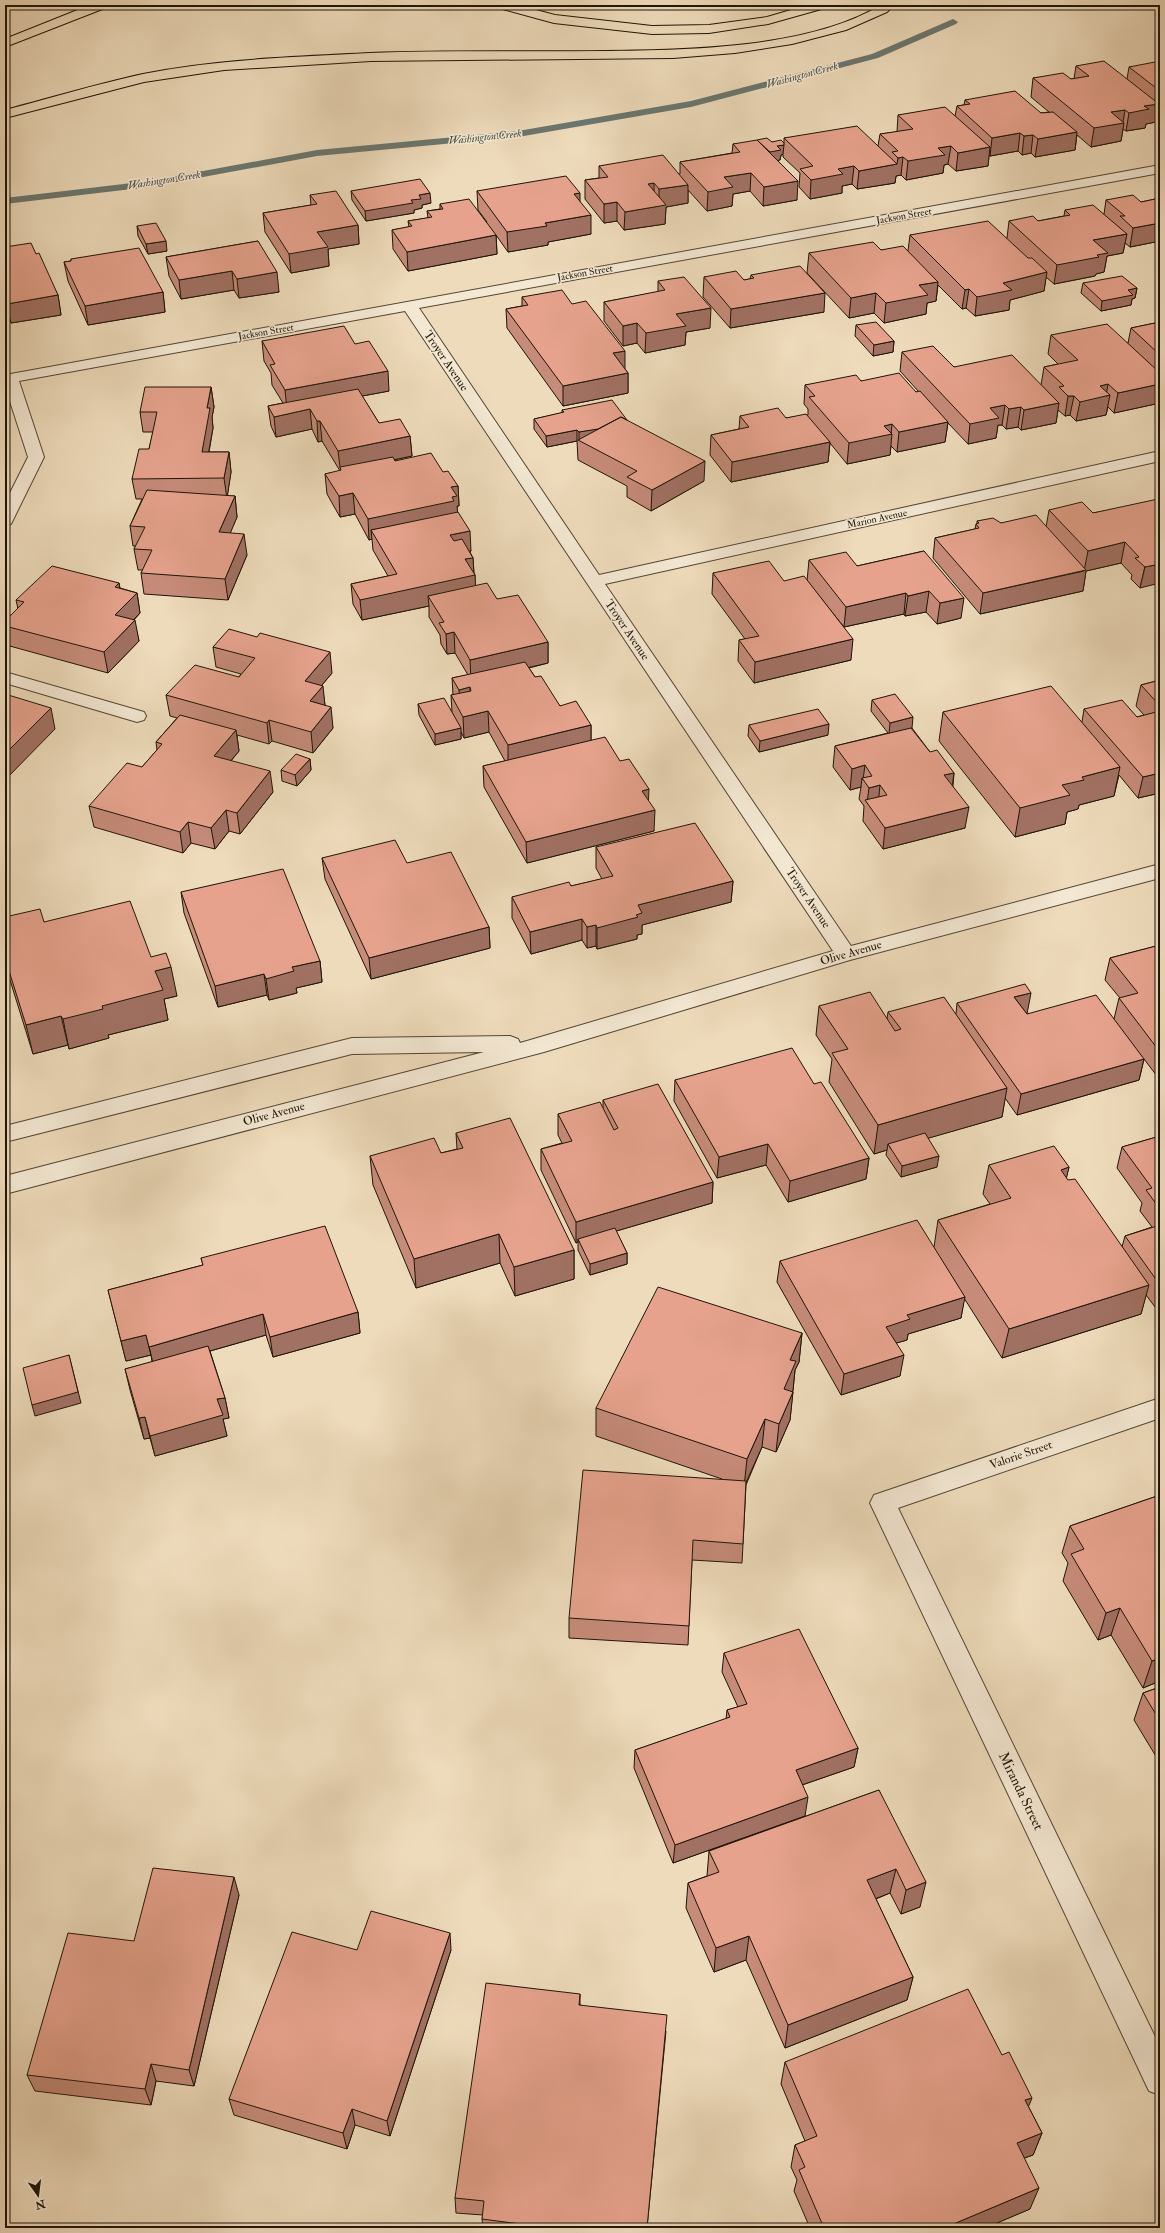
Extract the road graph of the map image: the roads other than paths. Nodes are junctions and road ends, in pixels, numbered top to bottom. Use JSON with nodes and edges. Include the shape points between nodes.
{"nodes":[{"id":1,"x":101,"y":5,"type":"edge"},
{"id":2,"x":503,"y":5,"type":"edge"},
{"id":3,"x":821,"y":5,"type":"edge"},
{"id":4,"x":888,"y":5,"type":"edge"},
{"id":5,"x":5,"y":43,"type":"edge"},
{"id":6,"x":5,"y":114,"type":"edge"},
{"id":7,"x":1160,"y":169,"type":"edge"},
{"id":8,"x":409,"y":305,"type":"junction"},
{"id":9,"x":1160,"y":456,"type":"edge"},
{"id":10,"x":5,"y":520,"type":"edge"},
{"id":11,"x":594,"y":581,"type":"junction"},
{"id":12,"x":5,"y":677,"type":"edge"},
{"id":13,"x":137,"y":716,"type":"dead end"},
{"id":14,"x":1160,"y":871,"type":"edge"},
{"id":15,"x":846,"y":954,"type":"junction"},
{"id":16,"x":544,"y":1044,"type":"junction"},
{"id":17,"x":5,"y":1134,"type":"edge"},
{"id":18,"x":5,"y":1185,"type":"edge"},
{"id":19,"x":1160,"y":1408,"type":"edge"},
{"id":20,"x":883,"y":1502,"type":"joint"},
{"id":21,"x":1160,"y":2080,"type":"edge"}],
"edges":[{"from":1,"to":5,"type":"highway"},
{"from":2,"to":3,"type":"highway","via":[[554,19],[652,30],[709,29],[768,20]]},
{"from":4,"to":6,"type":"highway","via":[[883,10],[842,27],[792,40],[736,49],[673,54],[371,56],[224,66],[144,78]]},
{"from":7,"to":8,"type":"street","name":"Jackson Street"},
{"from":8,"to":10,"type":"street","name":"Jackson Street","via":[[10,378],[36,457]]},
{"from":8,"to":11,"type":"street","name":"Troyer Avenue"},
{"from":9,"to":11,"type":"street","name":"Marion Avenue"},
{"from":11,"to":15,"type":"street","name":"Troyer Avenue"},
{"from":12,"to":13,"type":"street"},
{"from":14,"to":15,"type":"street","name":"Olive Avenue"},
{"from":15,"to":16,"type":"street","name":"Olive Avenue"},
{"from":16,"to":17,"type":"street","name":"Olive Avenue","via":[[352,1046]]},
{"from":16,"to":18,"type":"street","name":"Olive Avenue"},
{"from":19,"to":20,"type":"street","name":"Valorie Street"},
{"from":20,"to":21,"type":"street","name":"Miranda Street"}]}
